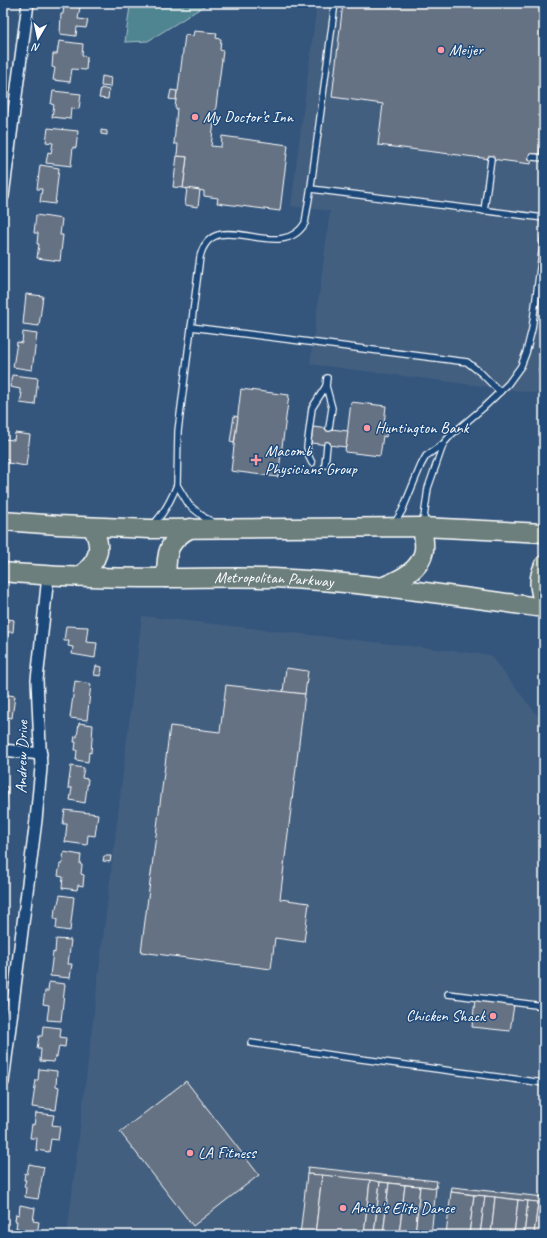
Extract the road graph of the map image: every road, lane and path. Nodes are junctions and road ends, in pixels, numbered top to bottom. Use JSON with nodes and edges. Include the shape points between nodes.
{"nodes":[{"id":1,"x":28,"y":3,"type":"edge"},
{"id":2,"x":335,"y":3,"type":"edge"},
{"id":3,"x":532,"y":157,"type":"dead end"},
{"id":4,"x":544,"y":158,"type":"edge"},
{"id":5,"x":491,"y":159,"type":"dead end"},
{"id":6,"x":311,"y":189,"type":"junction"},
{"id":7,"x":3,"y":196,"type":"edge"},
{"id":8,"x":484,"y":211,"type":"junction"},
{"id":9,"x":544,"y":218,"type":"edge"},
{"id":10,"x":544,"y":237,"type":"edge"},
{"id":11,"x":191,"y":327,"type":"junction"},
{"id":12,"x":544,"y":364,"type":"edge"},
{"id":13,"x":327,"y":378,"type":"dead end"},
{"id":14,"x":544,"y":378,"type":"edge"},
{"id":15,"x":326,"y":386,"type":"junction"},
{"id":16,"x":500,"y":392,"type":"junction"},
{"id":17,"x":329,"y":428,"type":"dead end"},
{"id":18,"x":443,"y":444,"type":"junction"},
{"id":19,"x":327,"y":445,"type":"dead end"},
{"id":20,"x":312,"y":463,"type":"dead end"},
{"id":21,"x":325,"y":465,"type":"dead end"},
{"id":22,"x":177,"y":485,"type":"junction"},
{"id":23,"x":3,"y":521,"type":"edge"},
{"id":24,"x":92,"y":527,"type":"junction"},
{"id":25,"x":392,"y":527,"type":"junction"},
{"id":26,"x":422,"y":527,"type":"junction"},
{"id":27,"x":150,"y":528,"type":"junction"},
{"id":28,"x":191,"y":528,"type":"junction"},
{"id":29,"x":224,"y":528,"type":"junction"},
{"id":30,"x":544,"y":532,"type":"edge"},
{"id":31,"x":544,"y":565,"type":"edge"},
{"id":32,"x":3,"y":572,"type":"edge"},
{"id":33,"x":48,"y":576,"type":"junction"},
{"id":34,"x":80,"y":576,"type":"junction"},
{"id":35,"x":166,"y":578,"type":"junction"},
{"id":36,"x":384,"y":586,"type":"junction"},
{"id":37,"x":544,"y":604,"type":"edge"},
{"id":38,"x":544,"y":608,"type":"edge"},
{"id":39,"x":3,"y":750,"type":"edge"},
{"id":40,"x":41,"y":754,"type":"junction"},
{"id":41,"x":448,"y":994,"type":"dead end"},
{"id":42,"x":544,"y":1006,"type":"edge"},
{"id":43,"x":251,"y":1043,"type":"dead end"},
{"id":44,"x":3,"y":1082,"type":"edge"},
{"id":45,"x":544,"y":1083,"type":"edge"}],
"edges":[{"from":1,"to":7,"type":"street"},
{"from":2,"to":6,"type":"lane"},
{"from":3,"to":4,"type":"lane"},
{"from":5,"to":8,"type":"lane"},
{"from":6,"to":8,"type":"lane"},
{"from":6,"to":11,"type":"lane","via":[[305,223],[288,238],[280,240],[218,234],[207,241],[200,257]]},
{"from":8,"to":9,"type":"lane"},
{"from":10,"to":16,"type":"lane","via":[[531,335],[520,366]]},
{"from":11,"to":16,"type":"lane","via":[[467,362]]},
{"from":11,"to":22,"type":"lane","via":[[178,431]]},
{"from":12,"to":14,"type":"lane"},
{"from":13,"to":15,"type":"lane"},
{"from":15,"to":17,"type":"lane","via":[[332,408]]},
{"from":15,"to":20,"type":"lane","via":[[312,408],[307,447]]},
{"from":16,"to":18,"type":"lane"},
{"from":18,"to":25,"type":"lane","via":[[426,456],[402,511]]},
{"from":18,"to":26,"type":"lane","via":[[428,488]]},
{"from":19,"to":21,"type":"lane"},
{"from":22,"to":27,"type":"lane","via":[[161,517]]},
{"from":22,"to":29,"type":"lane","via":[[193,508]]},
{"from":23,"to":24,"type":"main road"},
{"from":24,"to":27,"type":"main road"},
{"from":24,"to":34,"type":"main road","via":[[97,536],[98,551],[90,568]]},
{"from":25,"to":26,"type":"main road"},
{"from":25,"to":29,"type":"main road"},
{"from":26,"to":30,"type":"main road"},
{"from":26,"to":36,"type":"main road","via":[[422,558],[408,574]]},
{"from":27,"to":28,"type":"main road"},
{"from":28,"to":29,"type":"main road"},
{"from":28,"to":35,"type":"main road","via":[[180,534],[169,549]]},
{"from":31,"to":37,"type":"main road","via":[[539,584]]},
{"from":32,"to":33,"type":"main road","name":"Metropolitan Parkway"},
{"from":33,"to":34,"type":"main road","name":"Metropolitan Parkway"},
{"from":33,"to":40,"type":"street","name":"Andrew Drive","via":[[37,680]]},
{"from":34,"to":35,"type":"main road","name":"Metropolitan Parkway"},
{"from":35,"to":36,"type":"main road","name":"Metropolitan Parkway","via":[[275,578]]},
{"from":36,"to":38,"type":"main road","name":"Metropolitan Parkway"},
{"from":39,"to":40,"type":"street"},
{"from":40,"to":44,"type":"street","name":"Andrew Drive","via":[[36,820]]},
{"from":41,"to":42,"type":"lane"},
{"from":43,"to":45,"type":"lane"}]}
